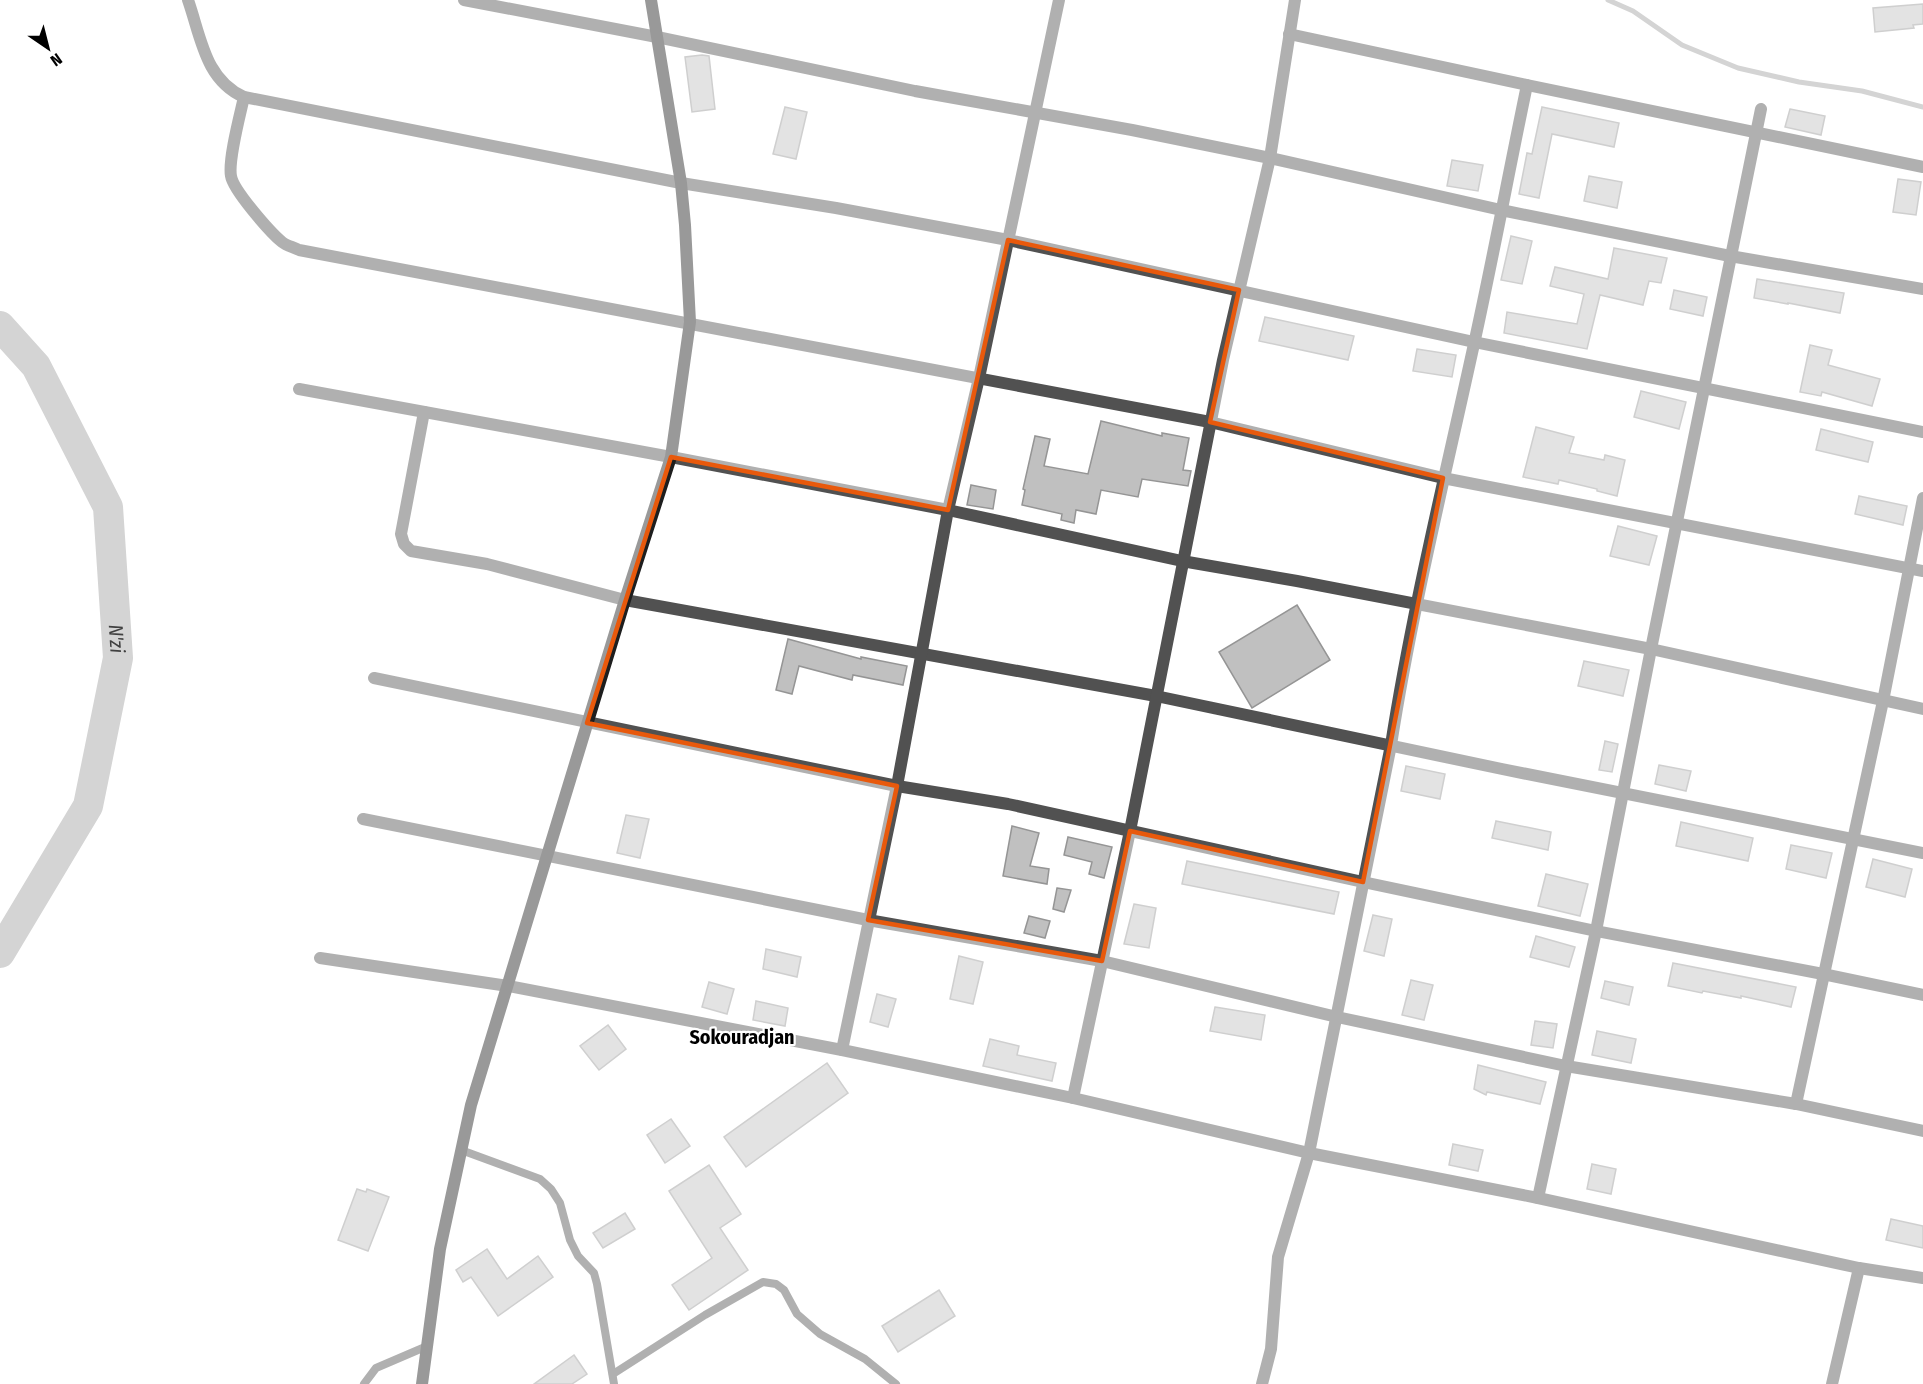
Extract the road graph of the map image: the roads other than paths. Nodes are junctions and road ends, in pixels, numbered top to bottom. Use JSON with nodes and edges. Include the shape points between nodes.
{"nodes":[{"id":1,"x":188,"y":0,"type":"edge"},
{"id":2,"x":464,"y":0,"type":"edge"},
{"id":3,"x":651,"y":0,"type":"edge"},
{"id":4,"x":1059,"y":0,"type":"edge"},
{"id":5,"x":1295,"y":0,"type":"edge"},
{"id":6,"x":1289,"y":34,"type":"junction"},
{"id":7,"x":657,"y":37,"type":"junction"},
{"id":8,"x":1527,"y":85,"type":"junction"},
{"id":9,"x":244,"y":97,"type":"junction"},
{"id":10,"x":1761,"y":109,"type":"dead end"},
{"id":11,"x":1036,"y":114,"type":"junction"},
{"id":12,"x":1756,"y":132,"type":"junction"},
{"id":13,"x":1270,"y":158,"type":"junction"},
{"id":14,"x":1923,"y":167,"type":"edge"},
{"id":15,"x":681,"y":183,"type":"junction"},
{"id":16,"x":1501,"y":210,"type":"junction"},
{"id":17,"x":1008,"y":240,"type":"junction"},
{"id":18,"x":1730,"y":256,"type":"junction"},
{"id":19,"x":1239,"y":290,"type":"junction"},
{"id":20,"x":1923,"y":290,"type":"edge"},
{"id":21,"x":690,"y":322,"type":"junction"},
{"id":22,"x":1474,"y":342,"type":"junction"},
{"id":23,"x":980,"y":378,"type":"junction"},
{"id":24,"x":1704,"y":387,"type":"junction"},
{"id":25,"x":299,"y":389,"type":"dead end"},
{"id":26,"x":424,"y":412,"type":"junction"},
{"id":27,"x":1210,"y":422,"type":"junction"},
{"id":28,"x":1923,"y":432,"type":"edge"},
{"id":29,"x":671,"y":457,"type":"junction"},
{"id":30,"x":1443,"y":478,"type":"junction"},
{"id":31,"x":1923,"y":498,"type":"edge"},
{"id":32,"x":948,"y":510,"type":"junction"},
{"id":33,"x":1676,"y":523,"type":"junction"},
{"id":34,"x":1182,"y":561,"type":"junction"},
{"id":35,"x":1910,"y":568,"type":"junction"},
{"id":36,"x":1923,"y":571,"type":"edge"},
{"id":37,"x":625,"y":600,"type":"junction"},
{"id":38,"x":1418,"y":605,"type":"junction"},
{"id":39,"x":1651,"y":649,"type":"junction"},
{"id":40,"x":922,"y":652,"type":"junction"},
{"id":41,"x":374,"y":678,"type":"dead end"},
{"id":42,"x":1156,"y":696,"type":"junction"},
{"id":43,"x":1883,"y":701,"type":"junction"},
{"id":44,"x":1923,"y":710,"type":"edge"},
{"id":45,"x":587,"y":723,"type":"junction"},
{"id":46,"x":1391,"y":745,"type":"junction"},
{"id":47,"x":897,"y":786,"type":"junction"},
{"id":48,"x":1622,"y":793,"type":"junction"},
{"id":49,"x":363,"y":819,"type":"dead end"},
{"id":50,"x":1130,"y":831,"type":"junction"},
{"id":51,"x":1853,"y":838,"type":"junction"},
{"id":52,"x":1923,"y":853,"type":"edge"},
{"id":53,"x":546,"y":857,"type":"junction"},
{"id":54,"x":1363,"y":882,"type":"junction"},
{"id":55,"x":868,"y":920,"type":"junction"},
{"id":56,"x":1596,"y":931,"type":"junction"},
{"id":57,"x":320,"y":958,"type":"dead end"},
{"id":58,"x":1102,"y":961,"type":"junction"},
{"id":59,"x":1823,"y":974,"type":"junction"},
{"id":60,"x":508,"y":986,"type":"junction"},
{"id":61,"x":1923,"y":995,"type":"edge"},
{"id":62,"x":1336,"y":1017,"type":"junction"},
{"id":63,"x":842,"y":1050,"type":"junction"},
{"id":64,"x":1566,"y":1066,"type":"junction"},
{"id":65,"x":1073,"y":1098,"type":"junction"},
{"id":66,"x":1796,"y":1104,"type":"junction"},
{"id":67,"x":1923,"y":1131,"type":"edge"},
{"id":68,"x":462,"y":1150,"type":"junction"},
{"id":69,"x":1309,"y":1153,"type":"junction"},
{"id":70,"x":1538,"y":1198,"type":"junction"},
{"id":71,"x":1859,"y":1268,"type":"junction"},
{"id":72,"x":1923,"y":1278,"type":"edge"},
{"id":73,"x":426,"y":1347,"type":"junction"},
{"id":74,"x":613,"y":1374,"type":"junction"},
{"id":75,"x":364,"y":1384,"type":"edge"},
{"id":76,"x":422,"y":1384,"type":"edge"},
{"id":77,"x":614,"y":1384,"type":"edge"},
{"id":78,"x":896,"y":1384,"type":"edge"},
{"id":79,"x":1262,"y":1384,"type":"edge"},
{"id":80,"x":1832,"y":1384,"type":"edge"}],
"edges":[{"from":1,"to":9,"type":"street","via":[[210,66],[220,81]]},
{"from":2,"to":7,"type":"street"},
{"from":3,"to":7,"type":"main road"},
{"from":4,"to":11,"type":"street"},
{"from":5,"to":6,"type":"street"},
{"from":6,"to":8,"type":"street"},
{"from":6,"to":13,"type":"street"},
{"from":7,"to":11,"type":"street"},
{"from":7,"to":15,"type":"main road"},
{"from":8,"to":12,"type":"street"},
{"from":8,"to":16,"type":"street"},
{"from":9,"to":15,"type":"street"},
{"from":9,"to":21,"type":"street","via":[[232,181],[256,215],[286,245]]},
{"from":10,"to":12,"type":"street"},
{"from":11,"to":13,"type":"street"},
{"from":11,"to":17,"type":"street"},
{"from":12,"to":14,"type":"street"},
{"from":12,"to":18,"type":"street"},
{"from":13,"to":16,"type":"street"},
{"from":13,"to":19,"type":"street"},
{"from":15,"to":17,"type":"street"},
{"from":15,"to":21,"type":"main road"},
{"from":16,"to":18,"type":"street"},
{"from":16,"to":22,"type":"street"},
{"from":17,"to":19,"type":"street"},
{"from":17,"to":23,"type":"street"},
{"from":18,"to":20,"type":"street"},
{"from":18,"to":24,"type":"street"},
{"from":19,"to":22,"type":"street"},
{"from":19,"to":27,"type":"street"},
{"from":21,"to":23,"type":"street"},
{"from":21,"to":29,"type":"main road"},
{"from":22,"to":24,"type":"street"},
{"from":22,"to":30,"type":"street"},
{"from":23,"to":27,"type":"street"},
{"from":23,"to":32,"type":"street"},
{"from":24,"to":28,"type":"street"},
{"from":24,"to":33,"type":"street"},
{"from":25,"to":26,"type":"street"},
{"from":26,"to":29,"type":"street"},
{"from":26,"to":37,"type":"street","via":[[401,534],[411,551],[486,564]]},
{"from":27,"to":30,"type":"street"},
{"from":27,"to":34,"type":"street"},
{"from":29,"to":32,"type":"street"},
{"from":29,"to":37,"type":"main road"},
{"from":30,"to":33,"type":"street"},
{"from":30,"to":38,"type":"street"},
{"from":31,"to":35,"type":"street"},
{"from":32,"to":34,"type":"street"},
{"from":32,"to":40,"type":"street"},
{"from":33,"to":35,"type":"street"},
{"from":33,"to":39,"type":"street"},
{"from":34,"to":38,"type":"street"},
{"from":34,"to":42,"type":"street"},
{"from":35,"to":36,"type":"street"},
{"from":35,"to":43,"type":"street"},
{"from":37,"to":40,"type":"street"},
{"from":37,"to":45,"type":"main road"},
{"from":38,"to":39,"type":"street"},
{"from":38,"to":46,"type":"street"},
{"from":39,"to":43,"type":"street"},
{"from":39,"to":48,"type":"street"},
{"from":40,"to":42,"type":"street"},
{"from":40,"to":47,"type":"street"},
{"from":41,"to":45,"type":"street"},
{"from":42,"to":46,"type":"street"},
{"from":42,"to":50,"type":"street"},
{"from":43,"to":44,"type":"street"},
{"from":43,"to":51,"type":"street"},
{"from":45,"to":47,"type":"street"},
{"from":45,"to":53,"type":"main road"},
{"from":46,"to":48,"type":"street"},
{"from":46,"to":54,"type":"street"},
{"from":47,"to":50,"type":"street","via":[[1008,804]]},
{"from":47,"to":55,"type":"street"},
{"from":48,"to":51,"type":"street"},
{"from":48,"to":56,"type":"street"},
{"from":49,"to":53,"type":"street"},
{"from":50,"to":54,"type":"street"},
{"from":50,"to":58,"type":"street"},
{"from":51,"to":52,"type":"street"},
{"from":51,"to":59,"type":"street"},
{"from":53,"to":55,"type":"street"},
{"from":53,"to":60,"type":"main road"},
{"from":54,"to":56,"type":"street"},
{"from":54,"to":62,"type":"street"},
{"from":55,"to":58,"type":"street"},
{"from":55,"to":63,"type":"street"},
{"from":56,"to":59,"type":"street"},
{"from":56,"to":64,"type":"street"},
{"from":57,"to":60,"type":"street"},
{"from":58,"to":62,"type":"street"},
{"from":58,"to":65,"type":"street"},
{"from":59,"to":61,"type":"street"},
{"from":59,"to":66,"type":"street"},
{"from":60,"to":63,"type":"street"},
{"from":60,"to":68,"type":"main road","via":[[471,1105]]},
{"from":62,"to":64,"type":"street"},
{"from":62,"to":69,"type":"street"},
{"from":63,"to":65,"type":"street"},
{"from":64,"to":66,"type":"street"},
{"from":64,"to":70,"type":"street"},
{"from":65,"to":69,"type":"street"},
{"from":66,"to":67,"type":"street"},
{"from":68,"to":73,"type":"main road","via":[[440,1250]]},
{"from":68,"to":74,"type":"lane","via":[[540,1179],[551,1189],[560,1203],[578,1256],[594,1274]]},
{"from":69,"to":70,"type":"street"},
{"from":69,"to":79,"type":"street","via":[[1278,1257],[1271,1350]]},
{"from":70,"to":71,"type":"street"},
{"from":71,"to":72,"type":"street"},
{"from":71,"to":80,"type":"street"},
{"from":73,"to":75,"type":"lane","via":[[376,1368]]},
{"from":73,"to":76,"type":"main road"},
{"from":74,"to":77,"type":"lane"},
{"from":74,"to":78,"type":"lane","via":[[763,1282],[784,1290],[797,1314],[820,1334],[865,1359]]}]}
